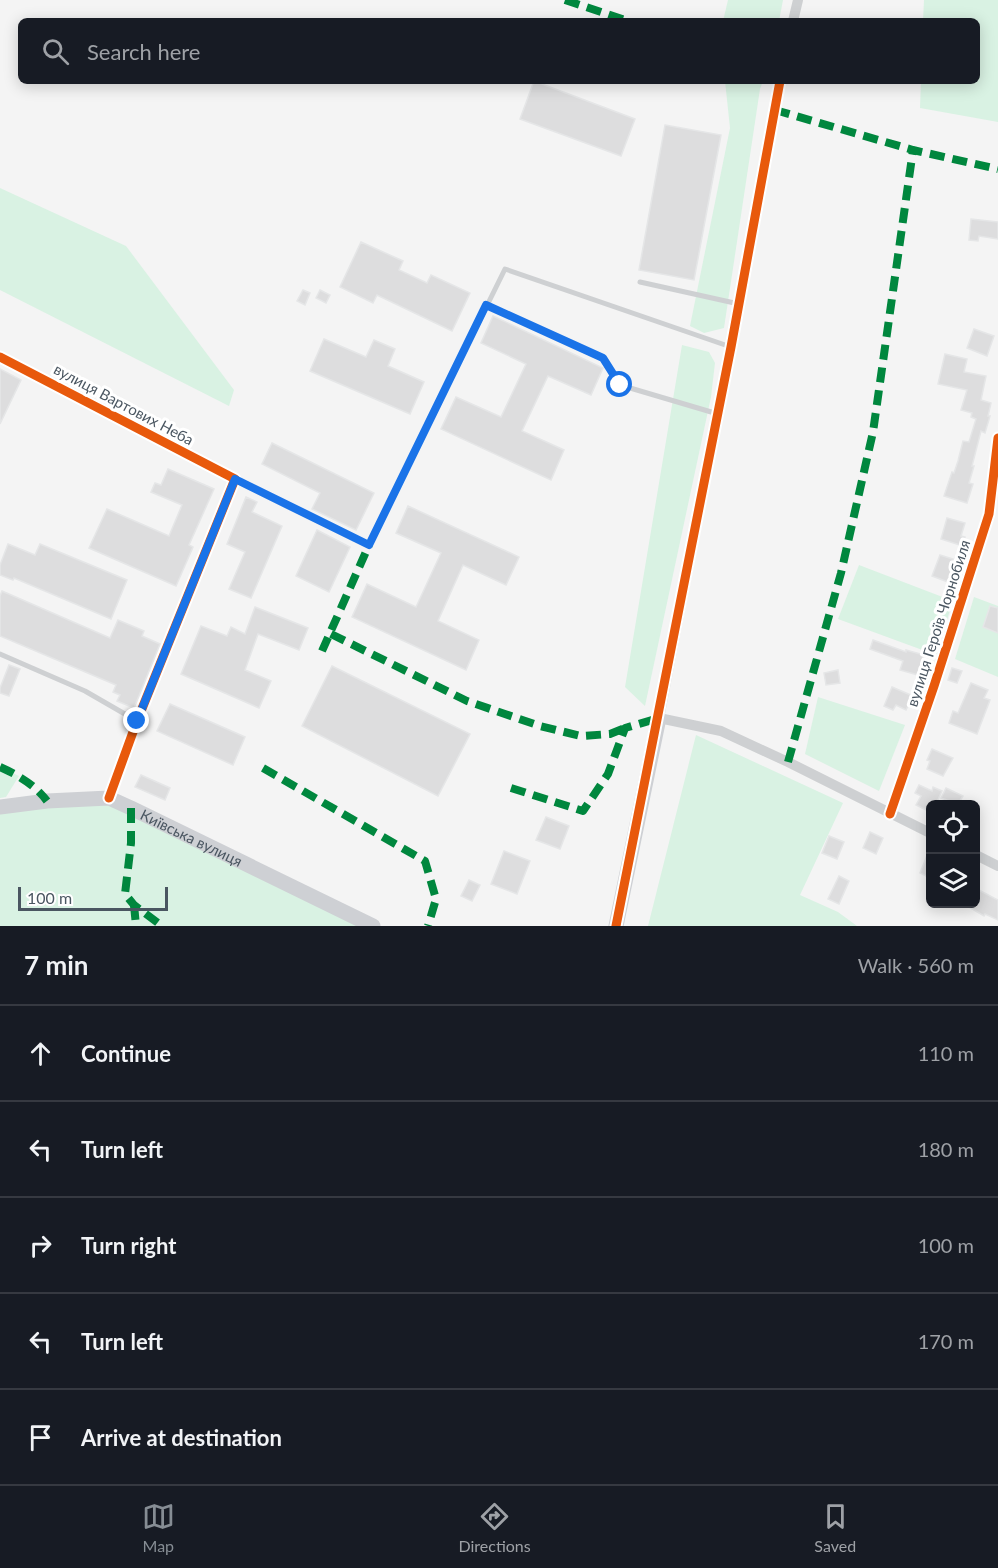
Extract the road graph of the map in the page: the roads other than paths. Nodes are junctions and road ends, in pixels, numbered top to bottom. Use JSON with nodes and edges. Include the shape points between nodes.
{"nodes":[{"id":1,"x":798,"y":0,"type":"edge"},
{"id":2,"x":794,"y":18,"type":"edge"},
{"id":3,"x":779,"y":84,"type":"edge"},
{"id":4,"x":640,"y":282,"type":"dead end"},
{"id":5,"x":739,"y":304,"type":"junction"},
{"id":6,"x":486,"y":305,"type":"junction"},
{"id":7,"x":731,"y":347,"type":"junction"},
{"id":8,"x":0,"y":357,"type":"edge"},
{"id":9,"x":718,"y":414,"type":"junction"},
{"id":10,"x":998,"y":438,"type":"edge"},
{"id":11,"x":235,"y":479,"type":"junction"},
{"id":12,"x":994,"y":515,"type":"edge"},
{"id":13,"x":0,"y":654,"type":"edge"},
{"id":14,"x":659,"y":718,"type":"junction"},
{"id":15,"x":137,"y":721,"type":"junction"},
{"id":16,"x":109,"y":798,"type":"junction"},
{"id":17,"x":0,"y":807,"type":"edge"},
{"id":18,"x":890,"y":814,"type":"junction"},
{"id":19,"x":926,"y":831,"type":"edge"},
{"id":20,"x":980,"y":857,"type":"edge"},
{"id":21,"x":998,"y":866,"type":"edge"},
{"id":22,"x":373,"y":926,"type":"edge"},
{"id":23,"x":616,"y":926,"type":"edge"}],
"edges":[{"from":1,"to":2,"type":"street"},
{"from":3,"to":5,"type":"street"},
{"from":4,"to":5,"type":"lane"},
{"from":5,"to":7,"type":"street"},
{"from":6,"to":7,"type":"lane","via":[[505,269]]},
{"from":6,"to":9,"type":"lane","via":[[603,358],[620,385]]},
{"from":6,"to":11,"type":"lane","via":[[369,545]]},
{"from":7,"to":9,"type":"street"},
{"from":8,"to":11,"type":"street","name":"вулиця Вартових Неба"},
{"from":9,"to":14,"type":"street"},
{"from":10,"to":12,"type":"street","name":"вулиця Героїв Чорнобиля"},
{"from":11,"to":15,"type":"street"},
{"from":12,"to":18,"type":"street","name":"вулиця Героїв Чорнобиля"},
{"from":13,"to":15,"type":"lane","via":[[85,691]]},
{"from":14,"to":18,"type":"street","via":[[721,731]]},
{"from":14,"to":23,"type":"street"},
{"from":15,"to":16,"type":"street"},
{"from":16,"to":17,"type":"street","name":"Київська вулиця"},
{"from":16,"to":22,"type":"street","name":"Київська вулиця"},
{"from":18,"to":19,"type":"street"},
{"from":20,"to":21,"type":"street"}]}
